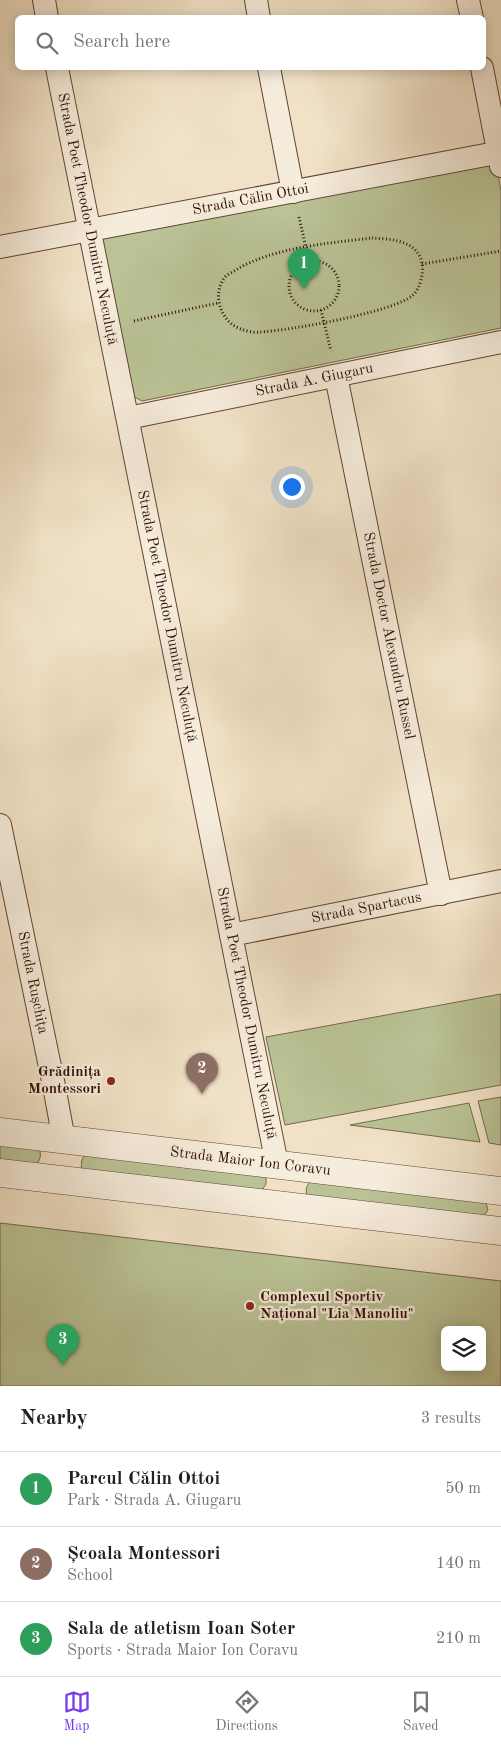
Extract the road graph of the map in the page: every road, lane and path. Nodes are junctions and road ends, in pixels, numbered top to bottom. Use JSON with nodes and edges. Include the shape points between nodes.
{"nodes":[{"id":1,"x":44,"y":0,"type":"edge"},
{"id":2,"x":256,"y":0,"type":"edge"},
{"id":3,"x":468,"y":0,"type":"edge"},
{"id":4,"x":46,"y":15,"type":"edge"},
{"id":5,"x":258,"y":15,"type":"edge"},
{"id":6,"x":471,"y":15,"type":"edge"},
{"id":7,"x":57,"y":70,"type":"edge"},
{"id":8,"x":269,"y":70,"type":"edge"},
{"id":9,"x":482,"y":70,"type":"edge"},
{"id":10,"x":500,"y":157,"type":"edge"},
{"id":11,"x":293,"y":192,"type":"junction"},
{"id":12,"x":90,"y":230,"type":"junction"},
{"id":13,"x":0,"y":247,"type":"edge"},
{"id":14,"x":305,"y":247,"type":"junction"},
{"id":15,"x":501,"y":251,"type":"edge"},
{"id":16,"x":309,"y":261,"type":"junction"},
{"id":17,"x":422,"y":264,"type":"junction"},
{"id":18,"x":218,"y":303,"type":"junction"},
{"id":19,"x":321,"y":310,"type":"junction"},
{"id":20,"x":324,"y":322,"type":"junction"},
{"id":21,"x":109,"y":326,"type":"junction"},
{"id":22,"x":501,"y":342,"type":"edge"},
{"id":23,"x":336,"y":376,"type":"junction"},
{"id":24,"x":128,"y":418,"type":"junction"},
{"id":25,"x":0,"y":825,"type":"edge"},
{"id":26,"x":501,"y":881,"type":"edge"},
{"id":27,"x":441,"y":894,"type":"junction"},
{"id":28,"x":8,"y":903,"type":"edge"},
{"id":29,"x":231,"y":935,"type":"junction"},
{"id":30,"x":0,"y":1132,"type":"edge"},
{"id":31,"x":64,"y":1140,"type":"junction"},
{"id":32,"x":277,"y":1164,"type":"junction"},
{"id":33,"x":0,"y":1173,"type":"edge"},
{"id":34,"x":60,"y":1180,"type":"junction"},
{"id":35,"x":501,"y":1191,"type":"edge"},
{"id":36,"x":272,"y":1205,"type":"junction"},
{"id":37,"x":501,"y":1231,"type":"edge"}],
"edges":[{"from":1,"to":4,"type":"street"},
{"from":2,"to":5,"type":"street"},
{"from":3,"to":6,"type":"street"},
{"from":7,"to":12,"type":"street","name":"Strada Poet Theodor Dumitru Neculuță"},
{"from":8,"to":11,"type":"street"},
{"from":9,"to":10,"type":"street"},
{"from":10,"to":11,"type":"street","name":"Strada Călin Ottoi"},
{"from":11,"to":12,"type":"street","name":"Strada Călin Ottoi"},
{"from":11,"to":14,"type":"path"},
{"from":12,"to":13,"type":"street","name":"Strada Călin Ottoi"},
{"from":12,"to":21,"type":"street","name":"Strada Poet Theodor Dumitru Neculuță"},
{"from":14,"to":16,"type":"path"},
{"from":14,"to":17,"type":"path","via":[[372,238],[389,239],[405,243],[416,251]]},
{"from":14,"to":18,"type":"path","via":[[263,258],[227,276],[219,288]]},
{"from":15,"to":17,"type":"path"},
{"from":16,"to":19,"type":"path","via":[[329,265],[339,279],[338,296],[333,304]]},
{"from":16,"to":19,"type":"path","via":[[291,275],[290,294],[305,310]]},
{"from":17,"to":20,"type":"path","via":[[421,281],[415,294],[403,302]]},
{"from":18,"to":20,"type":"path","via":[[226,320],[240,329],[257,332]]},
{"from":18,"to":21,"type":"path"},
{"from":19,"to":20,"type":"path"},
{"from":20,"to":23,"type":"path"},
{"from":21,"to":24,"type":"street","name":"Strada Poet Theodor Dumitru Neculuță"},
{"from":22,"to":23,"type":"street","name":"Strada A. Giugaru"},
{"from":23,"to":24,"type":"street","name":"Strada A. Giugaru"},
{"from":23,"to":27,"type":"street","name":"Strada Doctor Alexandru Russel"},
{"from":24,"to":29,"type":"street","name":"Strada Poet Theodor Dumitru Neculuță"},
{"from":25,"to":28,"type":"street","name":"Strada Rușchița"},
{"from":26,"to":27,"type":"street","name":"Strada Spartacus"},
{"from":27,"to":29,"type":"street","name":"Strada Spartacus"},
{"from":28,"to":31,"type":"street","name":"Strada Rușchița"},
{"from":29,"to":32,"type":"street","name":"Strada Poet Theodor Dumitru Neculuță"},
{"from":30,"to":31,"type":"street","name":"Strada Maior Ion Coravu"},
{"from":31,"to":32,"type":"street","name":"Strada Maior Ion Coravu"},
{"from":31,"to":34,"type":"street"},
{"from":32,"to":35,"type":"street","name":"Strada Maior Ion Coravu"},
{"from":32,"to":36,"type":"street"},
{"from":33,"to":34,"type":"street"},
{"from":34,"to":36,"type":"street"},
{"from":36,"to":37,"type":"street"}]}
